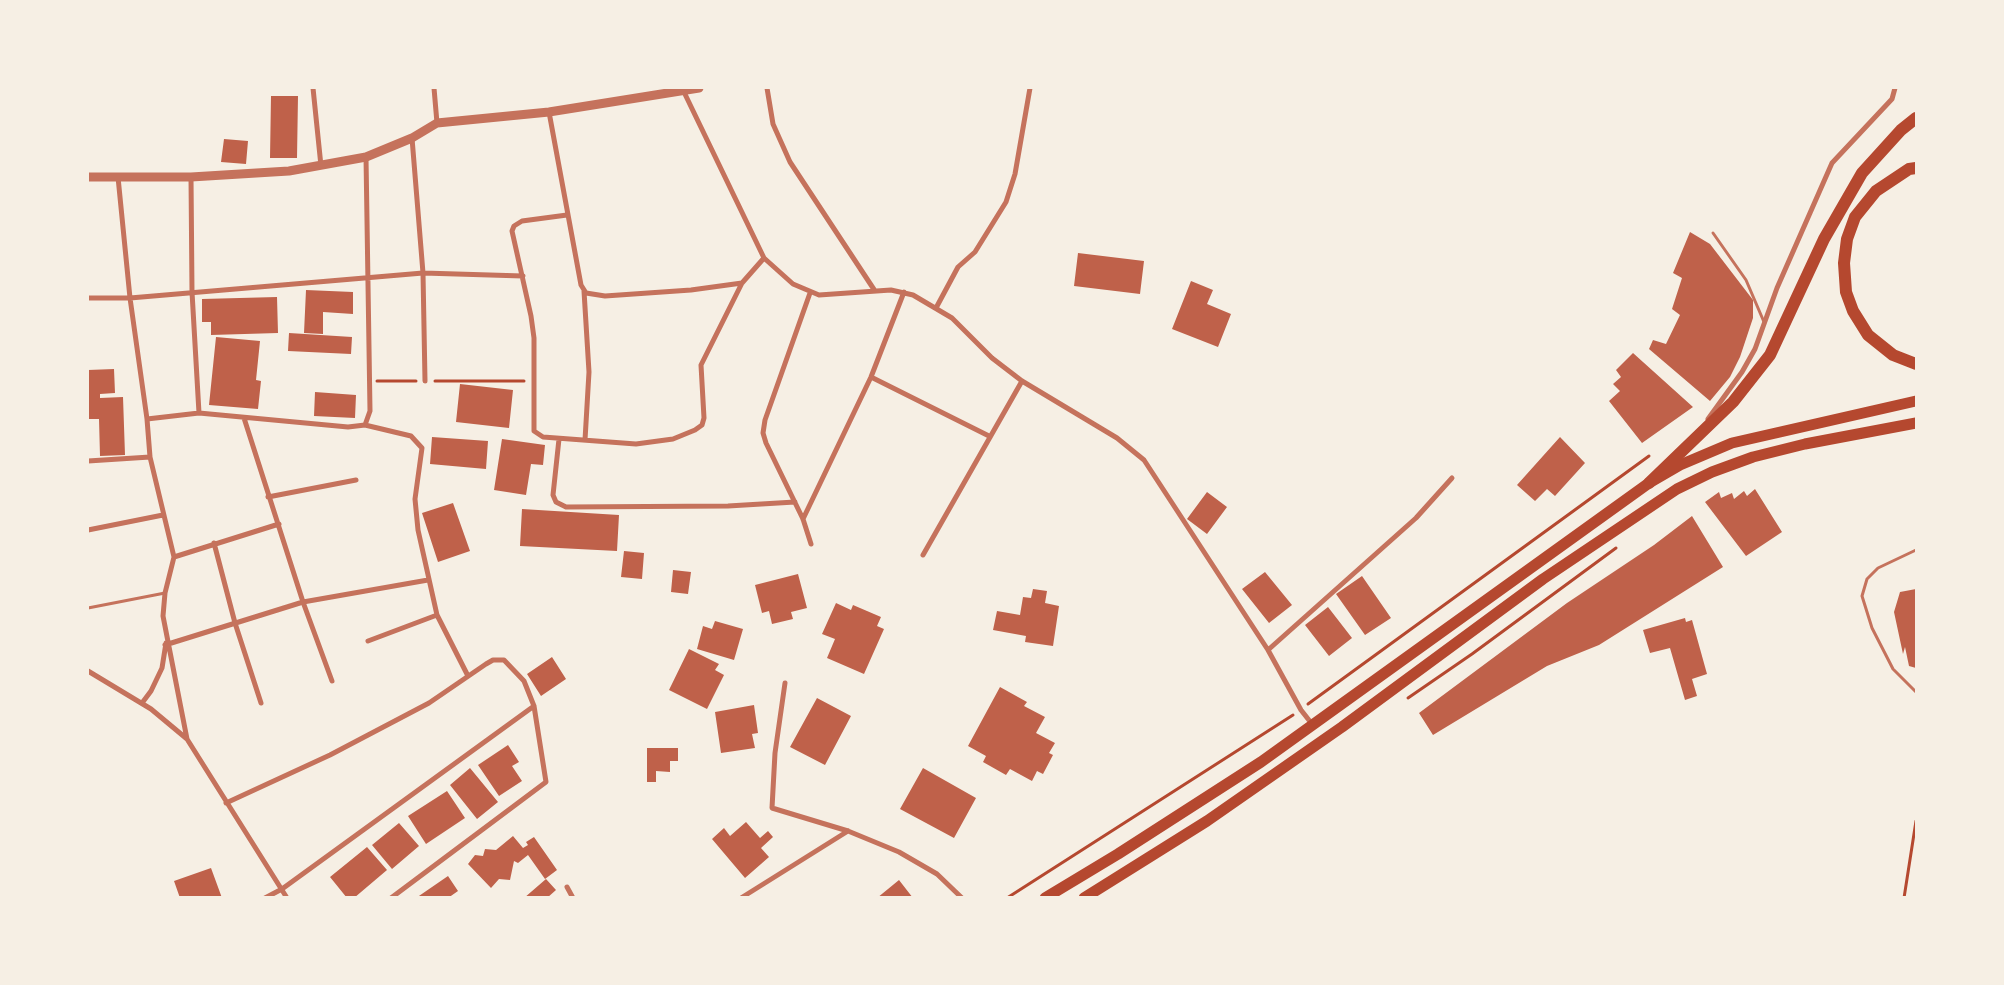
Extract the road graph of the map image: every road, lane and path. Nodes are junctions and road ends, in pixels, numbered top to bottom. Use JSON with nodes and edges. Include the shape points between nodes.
{"nodes":[{"id":1,"x":313,"y":88,"type":"edge"},
{"id":2,"x":434,"y":88,"type":"edge"},
{"id":3,"x":699,"y":88,"type":"edge"},
{"id":4,"x":767,"y":88,"type":"edge"},
{"id":5,"x":1030,"y":88,"type":"edge"},
{"id":6,"x":1897,"y":88,"type":"edge"},
{"id":7,"x":683,"y":90,"type":"junction"},
{"id":8,"x":549,"y":112,"type":"junction"},
{"id":9,"x":1916,"y":118,"type":"edge"},
{"id":10,"x":437,"y":123,"type":"junction"},
{"id":11,"x":412,"y":138,"type":"junction"},
{"id":12,"x":366,"y":157,"type":"junction"},
{"id":13,"x":321,"y":166,"type":"junction"},
{"id":14,"x":1916,"y":168,"type":"edge"},
{"id":15,"x":88,"y":177,"type":"edge"},
{"id":16,"x":118,"y":177,"type":"junction"},
{"id":17,"x":191,"y":178,"type":"junction"},
{"id":18,"x":567,"y":215,"type":"junction"},
{"id":19,"x":1713,"y":233,"type":"dead end"},
{"id":20,"x":764,"y":258,"type":"junction"},
{"id":21,"x":423,"y":273,"type":"junction"},
{"id":22,"x":523,"y":276,"type":"junction"},
{"id":23,"x":369,"y":277,"type":"junction"},
{"id":24,"x":742,"y":283,"type":"junction"},
{"id":25,"x":875,"y":291,"type":"junction"},
{"id":26,"x":192,"y":292,"type":"junction"},
{"id":27,"x":584,"y":292,"type":"junction"},
{"id":28,"x":904,"y":292,"type":"junction"},
{"id":29,"x":810,"y":293,"type":"junction"},
{"id":30,"x":88,"y":298,"type":"edge"},
{"id":31,"x":130,"y":298,"type":"junction"},
{"id":32,"x":936,"y":308,"type":"junction"},
{"id":33,"x":1765,"y":324,"type":"junction"},
{"id":34,"x":1916,"y":364,"type":"edge"},
{"id":35,"x":871,"y":377,"type":"junction"},
{"id":36,"x":369,"y":381,"type":"junction"},
{"id":37,"x":425,"y":381,"type":"junction"},
{"id":38,"x":1022,"y":381,"type":"junction"},
{"id":39,"x":535,"y":382,"type":"junction"},
{"id":40,"x":1916,"y":400,"type":"edge"},
{"id":41,"x":199,"y":413,"type":"junction"},
{"id":42,"x":244,"y":418,"type":"junction"},
{"id":43,"x":148,"y":419,"type":"junction"},
{"id":44,"x":1916,"y":423,"type":"edge"},
{"id":45,"x":365,"y":425,"type":"junction"},
{"id":46,"x":989,"y":436,"type":"junction"},
{"id":47,"x":559,"y":438,"type":"junction"},
{"id":48,"x":1693,"y":439,"type":"junction"},
{"id":49,"x":586,"y":440,"type":"junction"},
{"id":50,"x":1649,"y":456,"type":"dead end"},
{"id":51,"x":150,"y":457,"type":"junction"},
{"id":52,"x":88,"y":461,"type":"edge"},
{"id":53,"x":1452,"y":478,"type":"dead end"},
{"id":54,"x":356,"y":480,"type":"dead end"},
{"id":55,"x":1648,"y":483,"type":"junction"},
{"id":56,"x":268,"y":497,"type":"junction"},
{"id":57,"x":795,"y":502,"type":"junction"},
{"id":58,"x":163,"y":515,"type":"junction"},
{"id":59,"x":803,"y":519,"type":"junction"},
{"id":60,"x":279,"y":524,"type":"junction"},
{"id":61,"x":88,"y":530,"type":"edge"},
{"id":62,"x":214,"y":543,"type":"junction"},
{"id":63,"x":811,"y":544,"type":"dead end"},
{"id":64,"x":1617,"y":548,"type":"dead end"},
{"id":65,"x":1916,"y":550,"type":"edge"},
{"id":66,"x":923,"y":555,"type":"dead end"},
{"id":67,"x":174,"y":557,"type":"junction"},
{"id":68,"x":428,"y":580,"type":"junction"},
{"id":69,"x":165,"y":593,"type":"junction"},
{"id":70,"x":303,"y":602,"type":"junction"},
{"id":71,"x":88,"y":608,"type":"edge"},
{"id":72,"x":437,"y":615,"type":"junction"},
{"id":73,"x":235,"y":623,"type":"junction"},
{"id":74,"x":368,"y":641,"type":"dead end"},
{"id":75,"x":167,"y":644,"type":"junction"},
{"id":76,"x":1268,"y":650,"type":"junction"},
{"id":77,"x":88,"y":671,"type":"edge"},
{"id":78,"x":468,"y":676,"type":"junction"},
{"id":79,"x":332,"y":681,"type":"dead end"},
{"id":80,"x":785,"y":683,"type":"dead end"},
{"id":81,"x":1916,"y":692,"type":"edge"},
{"id":82,"x":1407,"y":698,"type":"dead end"},
{"id":83,"x":142,"y":703,"type":"junction"},
{"id":84,"x":261,"y":703,"type":"dead end"},
{"id":85,"x":534,"y":706,"type":"junction"},
{"id":86,"x":1301,"y":710,"type":"junction"},
{"id":87,"x":1312,"y":724,"type":"junction"},
{"id":88,"x":187,"y":739,"type":"junction"},
{"id":89,"x":226,"y":803,"type":"junction"},
{"id":90,"x":1916,"y":821,"type":"edge"},
{"id":91,"x":848,"y":831,"type":"junction"},
{"id":92,"x":567,"y":887,"type":"dead end"},
{"id":93,"x":282,"y":889,"type":"junction"},
{"id":94,"x":265,"y":898,"type":"edge"},
{"id":95,"x":287,"y":898,"type":"edge"},
{"id":96,"x":391,"y":898,"type":"edge"},
{"id":97,"x":573,"y":898,"type":"edge"},
{"id":98,"x":741,"y":898,"type":"edge"},
{"id":99,"x":962,"y":898,"type":"edge"},
{"id":100,"x":1007,"y":898,"type":"edge"},
{"id":101,"x":1045,"y":898,"type":"edge"},
{"id":102,"x":1084,"y":898,"type":"edge"},
{"id":103,"x":1904,"y":898,"type":"edge"}],
"edges":[{"from":1,"to":13,"type":"street"},
{"from":2,"to":10,"type":"street"},
{"from":3,"to":7,"type":"street"},
{"from":4,"to":25,"type":"street","via":[[773,124],[790,162]]},
{"from":5,"to":32,"type":"street","via":[[1015,174],[1006,202],[975,252],[958,267]]},
{"from":6,"to":33,"type":"street","via":[[1885,106],[1832,163],[1780,279]]},
{"from":7,"to":8,"type":"street"},
{"from":7,"to":20,"type":"street"},
{"from":8,"to":10,"type":"street"},
{"from":8,"to":18,"type":"street"},
{"from":9,"to":48,"type":"highway","via":[[1862,173],[1824,238],[1770,355],[1733,402]]},
{"from":10,"to":11,"type":"street"},
{"from":11,"to":12,"type":"street"},
{"from":11,"to":21,"type":"street"},
{"from":12,"to":13,"type":"street"},
{"from":12,"to":23,"type":"street"},
{"from":13,"to":17,"type":"street"},
{"from":14,"to":34,"type":"highway","via":[[1909,169],[1876,191],[1855,217],[1847,239],[1844,263],[1850,305],[1868,335],[1893,355]]},
{"from":15,"to":16,"type":"street"},
{"from":16,"to":17,"type":"street"},
{"from":16,"to":31,"type":"street"},
{"from":17,"to":26,"type":"street"},
{"from":18,"to":22,"type":"street","via":[[522,221],[514,226],[512,231]]},
{"from":18,"to":27,"type":"street"},
{"from":19,"to":33,"type":"lane","via":[[1746,280]]},
{"from":20,"to":24,"type":"street"},
{"from":20,"to":29,"type":"street","via":[[793,284]]},
{"from":21,"to":22,"type":"street"},
{"from":21,"to":23,"type":"street"},
{"from":21,"to":37,"type":"street"},
{"from":22,"to":39,"type":"street","via":[[534,338]]},
{"from":23,"to":26,"type":"street"},
{"from":23,"to":36,"type":"street"},
{"from":24,"to":27,"type":"street","via":[[605,296]]},
{"from":24,"to":49,"type":"street","via":[[701,365],[704,418],[701,426],[689,434],[653,442],[636,444]]},
{"from":25,"to":28,"type":"street"},
{"from":25,"to":29,"type":"street","via":[[827,296]]},
{"from":26,"to":31,"type":"street"},
{"from":26,"to":41,"type":"street"},
{"from":27,"to":49,"type":"street","via":[[589,372]]},
{"from":28,"to":32,"type":"street"},
{"from":28,"to":35,"type":"street"},
{"from":29,"to":57,"type":"street","via":[[764,427],[766,443]]},
{"from":30,"to":31,"type":"street"},
{"from":31,"to":43,"type":"street"},
{"from":32,"to":38,"type":"street","via":[[952,318],[992,358]]},
{"from":33,"to":48,"type":"street","via":[[1742,372]]},
{"from":35,"to":46,"type":"street"},
{"from":35,"to":59,"type":"street"},
{"from":36,"to":37,"type":"path"},
{"from":36,"to":45,"type":"street","via":[[370,411]]},
{"from":37,"to":39,"type":"path"},
{"from":38,"to":46,"type":"street"},
{"from":38,"to":76,"type":"street","via":[[1117,438],[1144,460]]},
{"from":39,"to":47,"type":"street","via":[[534,430],[543,437]]},
{"from":40,"to":55,"type":"highway","via":[[1732,443]]},
{"from":41,"to":42,"type":"street"},
{"from":41,"to":43,"type":"street"},
{"from":42,"to":45,"type":"street","via":[[348,427]]},
{"from":42,"to":56,"type":"street"},
{"from":43,"to":51,"type":"street"},
{"from":44,"to":102,"type":"highway","via":[[1805,444],[1753,458],[1712,472],[1677,489],[1543,579],[1342,727],[1207,821]]},
{"from":45,"to":68,"type":"street","via":[[411,436],[422,448],[415,511]]},
{"from":46,"to":66,"type":"street"},
{"from":47,"to":49,"type":"street"},
{"from":47,"to":57,"type":"street","via":[[553,495],[556,502],[566,507],[728,506]]},
{"from":48,"to":55,"type":"highway"},
{"from":50,"to":86,"type":"path"},
{"from":51,"to":52,"type":"street"},
{"from":51,"to":58,"type":"street"},
{"from":53,"to":76,"type":"street","via":[[1416,518]]},
{"from":54,"to":56,"type":"street"},
{"from":55,"to":87,"type":"highway"},
{"from":56,"to":60,"type":"street"},
{"from":57,"to":59,"type":"street"},
{"from":58,"to":61,"type":"street"},
{"from":58,"to":67,"type":"street"},
{"from":59,"to":63,"type":"street"},
{"from":60,"to":62,"type":"street"},
{"from":60,"to":70,"type":"street"},
{"from":62,"to":67,"type":"street"},
{"from":62,"to":73,"type":"street"},
{"from":64,"to":82,"type":"path"},
{"from":65,"to":81,"type":"lane","via":[[1878,568],[1868,579],[1862,596],[1872,628],[1893,668]]},
{"from":67,"to":69,"type":"street"},
{"from":68,"to":70,"type":"street"},
{"from":68,"to":72,"type":"street"},
{"from":69,"to":71,"type":"lane"},
{"from":69,"to":75,"type":"street","via":[[162,616]]},
{"from":70,"to":73,"type":"street"},
{"from":70,"to":79,"type":"street"},
{"from":72,"to":74,"type":"street"},
{"from":72,"to":78,"type":"street"},
{"from":73,"to":75,"type":"street"},
{"from":73,"to":84,"type":"street"},
{"from":75,"to":83,"type":"street","via":[[162,668]]},
{"from":75,"to":88,"type":"street"},
{"from":76,"to":86,"type":"street"},
{"from":77,"to":83,"type":"street"},
{"from":78,"to":85,"type":"street","via":[[486,664],[504,660],[524,681]]},
{"from":78,"to":89,"type":"street","via":[[421,708]]},
{"from":80,"to":91,"type":"street","via":[[775,753],[772,808]]},
{"from":83,"to":88,"type":"street"},
{"from":85,"to":93,"type":"street"},
{"from":85,"to":96,"type":"street","via":[[546,782]]},
{"from":86,"to":87,"type":"street"},
{"from":86,"to":100,"type":"path"},
{"from":87,"to":101,"type":"highway","via":[[1245,772]]},
{"from":88,"to":89,"type":"street"},
{"from":89,"to":93,"type":"street"},
{"from":90,"to":103,"type":"path"},
{"from":91,"to":98,"type":"street"},
{"from":91,"to":99,"type":"street","via":[[923,865]]},
{"from":92,"to":97,"type":"street"},
{"from":93,"to":94,"type":"street"},
{"from":93,"to":95,"type":"street"}]}
